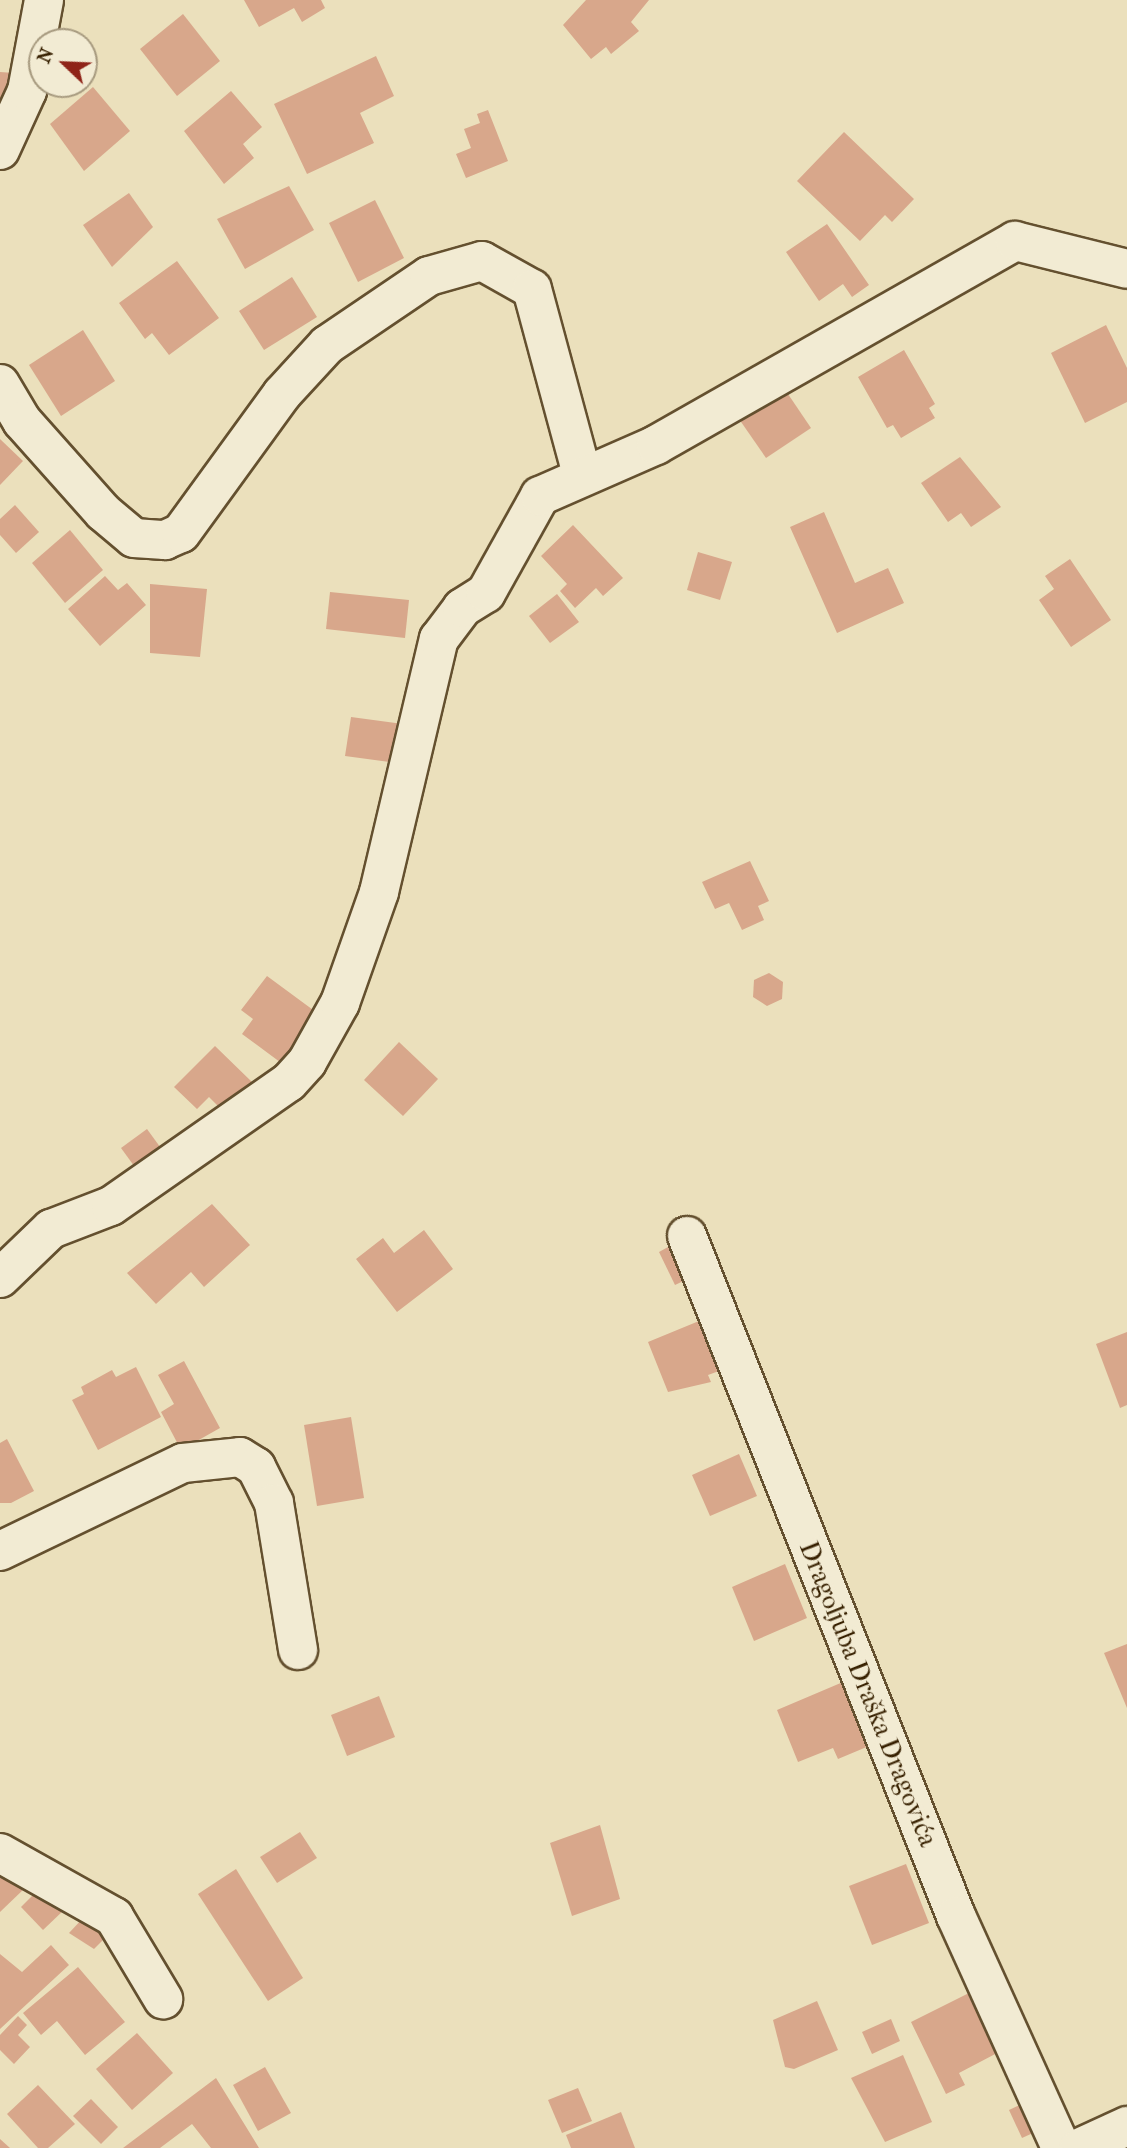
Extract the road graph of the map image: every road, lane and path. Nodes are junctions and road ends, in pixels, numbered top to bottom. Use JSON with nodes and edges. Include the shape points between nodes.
{"nodes":[{"id":1,"x":44,"y":0,"type":"edge"},
{"id":2,"x":0,"y":150,"type":"edge"},
{"id":3,"x":1127,"y":269,"type":"edge"},
{"id":4,"x":0,"y":384,"type":"edge"},
{"id":5,"x":582,"y":474,"type":"junction"},
{"id":6,"x":687,"y":1236,"type":"dead end"},
{"id":7,"x":0,"y":1278,"type":"edge"},
{"id":8,"x":0,"y":1551,"type":"edge"},
{"id":9,"x":298,"y":1650,"type":"dead end"},
{"id":10,"x":0,"y":1853,"type":"edge"},
{"id":11,"x":163,"y":1999,"type":"dead end"},
{"id":12,"x":1127,"y":2126,"type":"edge"},
{"id":13,"x":1061,"y":2148,"type":"edge"},
{"id":14,"x":1079,"y":2148,"type":"edge"}],
"edges":[{"from":1,"to":2,"type":"street","via":[[27,91]]},
{"from":3,"to":5,"type":"street","via":[[1015,241],[656,445]]},
{"from":4,"to":5,"type":"street","via":[[23,421],[103,512],[134,538],[165,540],[181,533],[282,394],[327,345],[429,275],[482,261],[532,289]]},
{"from":5,"to":7,"type":"street","via":[[540,496],[486,593],[462,608],[439,639],[379,892],[340,1003],[307,1062],[289,1082],[111,1206],[51,1229]]},
{"from":6,"to":13,"type":"street","name":"Dragoljuba Draška Dragovića","via":[[956,1916]]},
{"from":8,"to":9,"type":"street","via":[[183,1463],[240,1457],[256,1467],[274,1503]]},
{"from":10,"to":11,"type":"street","via":[[114,1917]]},
{"from":12,"to":14,"type":"street"}]}
